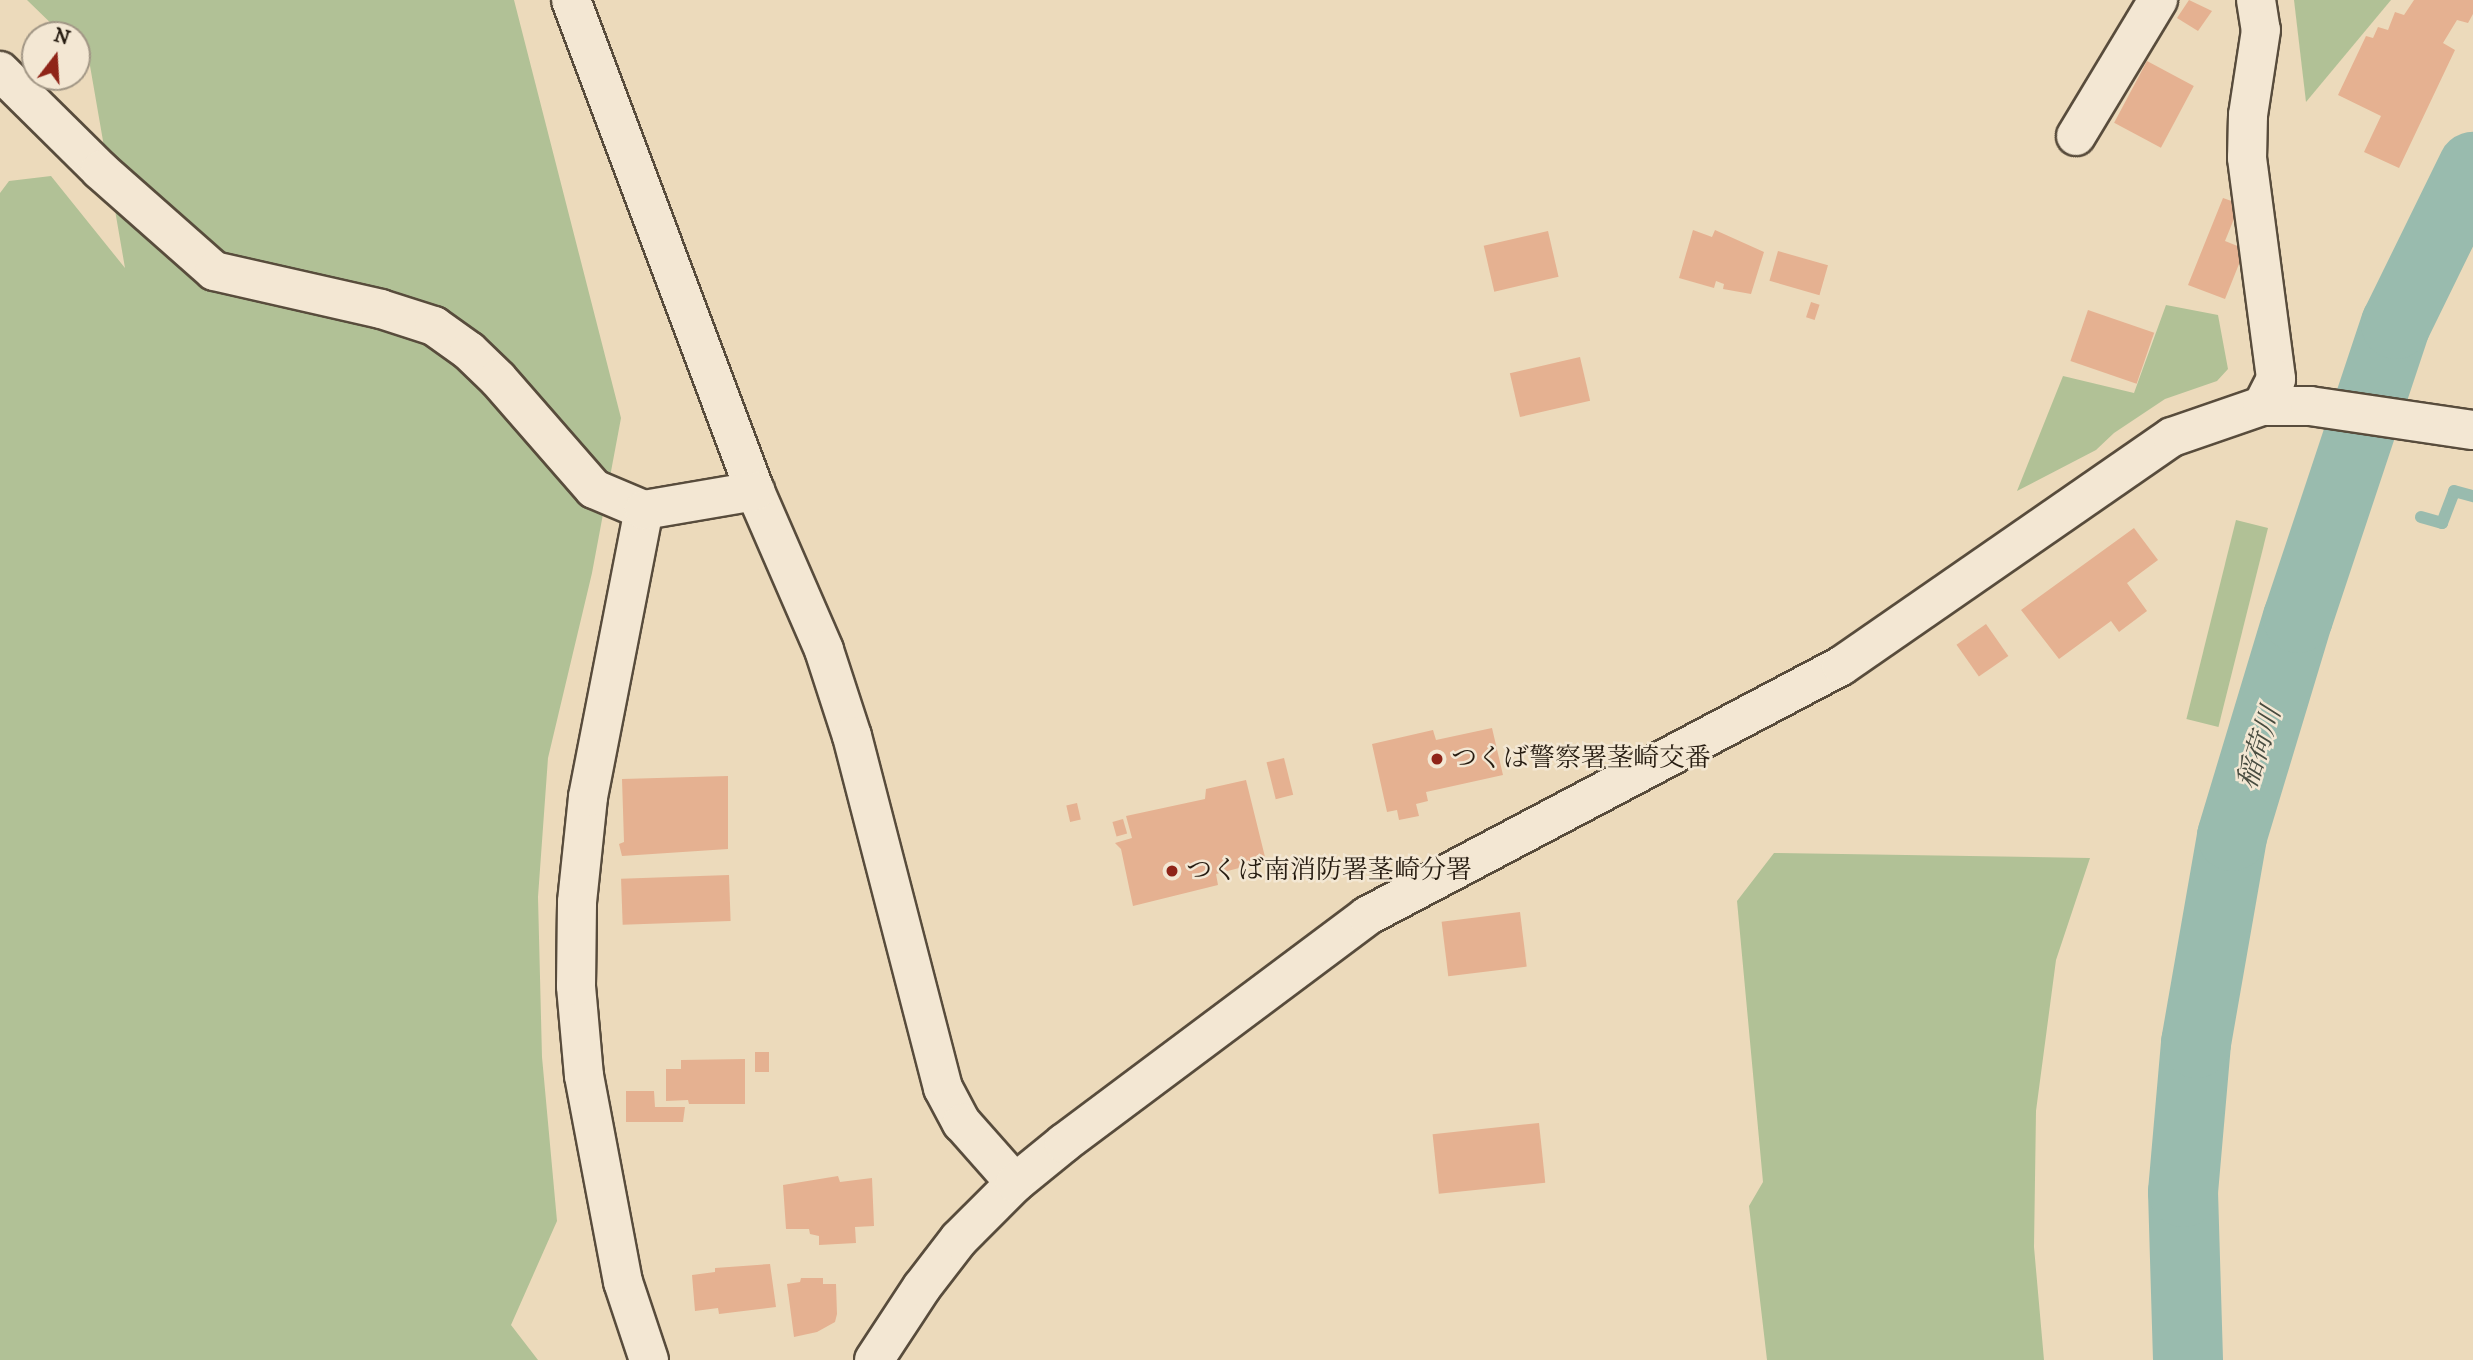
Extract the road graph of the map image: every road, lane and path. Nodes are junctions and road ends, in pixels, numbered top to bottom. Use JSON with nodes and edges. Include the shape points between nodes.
{"nodes":[{"id":1,"x":571,"y":0,"type":"edge"},
{"id":2,"x":2158,"y":0,"type":"edge"},
{"id":3,"x":2256,"y":0,"type":"edge"},
{"id":4,"x":0,"y":71,"type":"edge"},
{"id":5,"x":2076,"y":136,"type":"dead end"},
{"id":6,"x":2262,"y":406,"type":"junction"},
{"id":7,"x":2473,"y":430,"type":"edge"},
{"id":8,"x":755,"y":491,"type":"junction"},
{"id":9,"x":644,"y":510,"type":"junction"},
{"id":10,"x":1015,"y":1183,"type":"junction"},
{"id":11,"x":649,"y":1360,"type":"edge"},
{"id":12,"x":874,"y":1360,"type":"edge"}],
"edges":[{"from":1,"to":8,"type":"street"},
{"from":2,"to":5,"type":"street"},
{"from":3,"to":6,"type":"street","via":[[2261,30],[2248,115],[2247,158],[2276,379]]},
{"from":4,"to":9,"type":"street","via":[[100,170],[214,271],[381,309],[434,326],[498,379],[594,489]]},
{"from":6,"to":7,"type":"street","via":[[2310,406]]},
{"from":6,"to":10,"type":"street","via":[[2172,437],[1841,666],[1367,916]]},
{"from":8,"to":9,"type":"street"},
{"from":8,"to":10,"type":"street","via":[[824,650],[852,736],[943,1088],[962,1123]]},
{"from":9,"to":11,"type":"street","via":[[588,797],[577,902],[576,986],[596,1152],[623,1282]]},
{"from":10,"to":12,"type":"street","via":[[959,1239]]}]}
